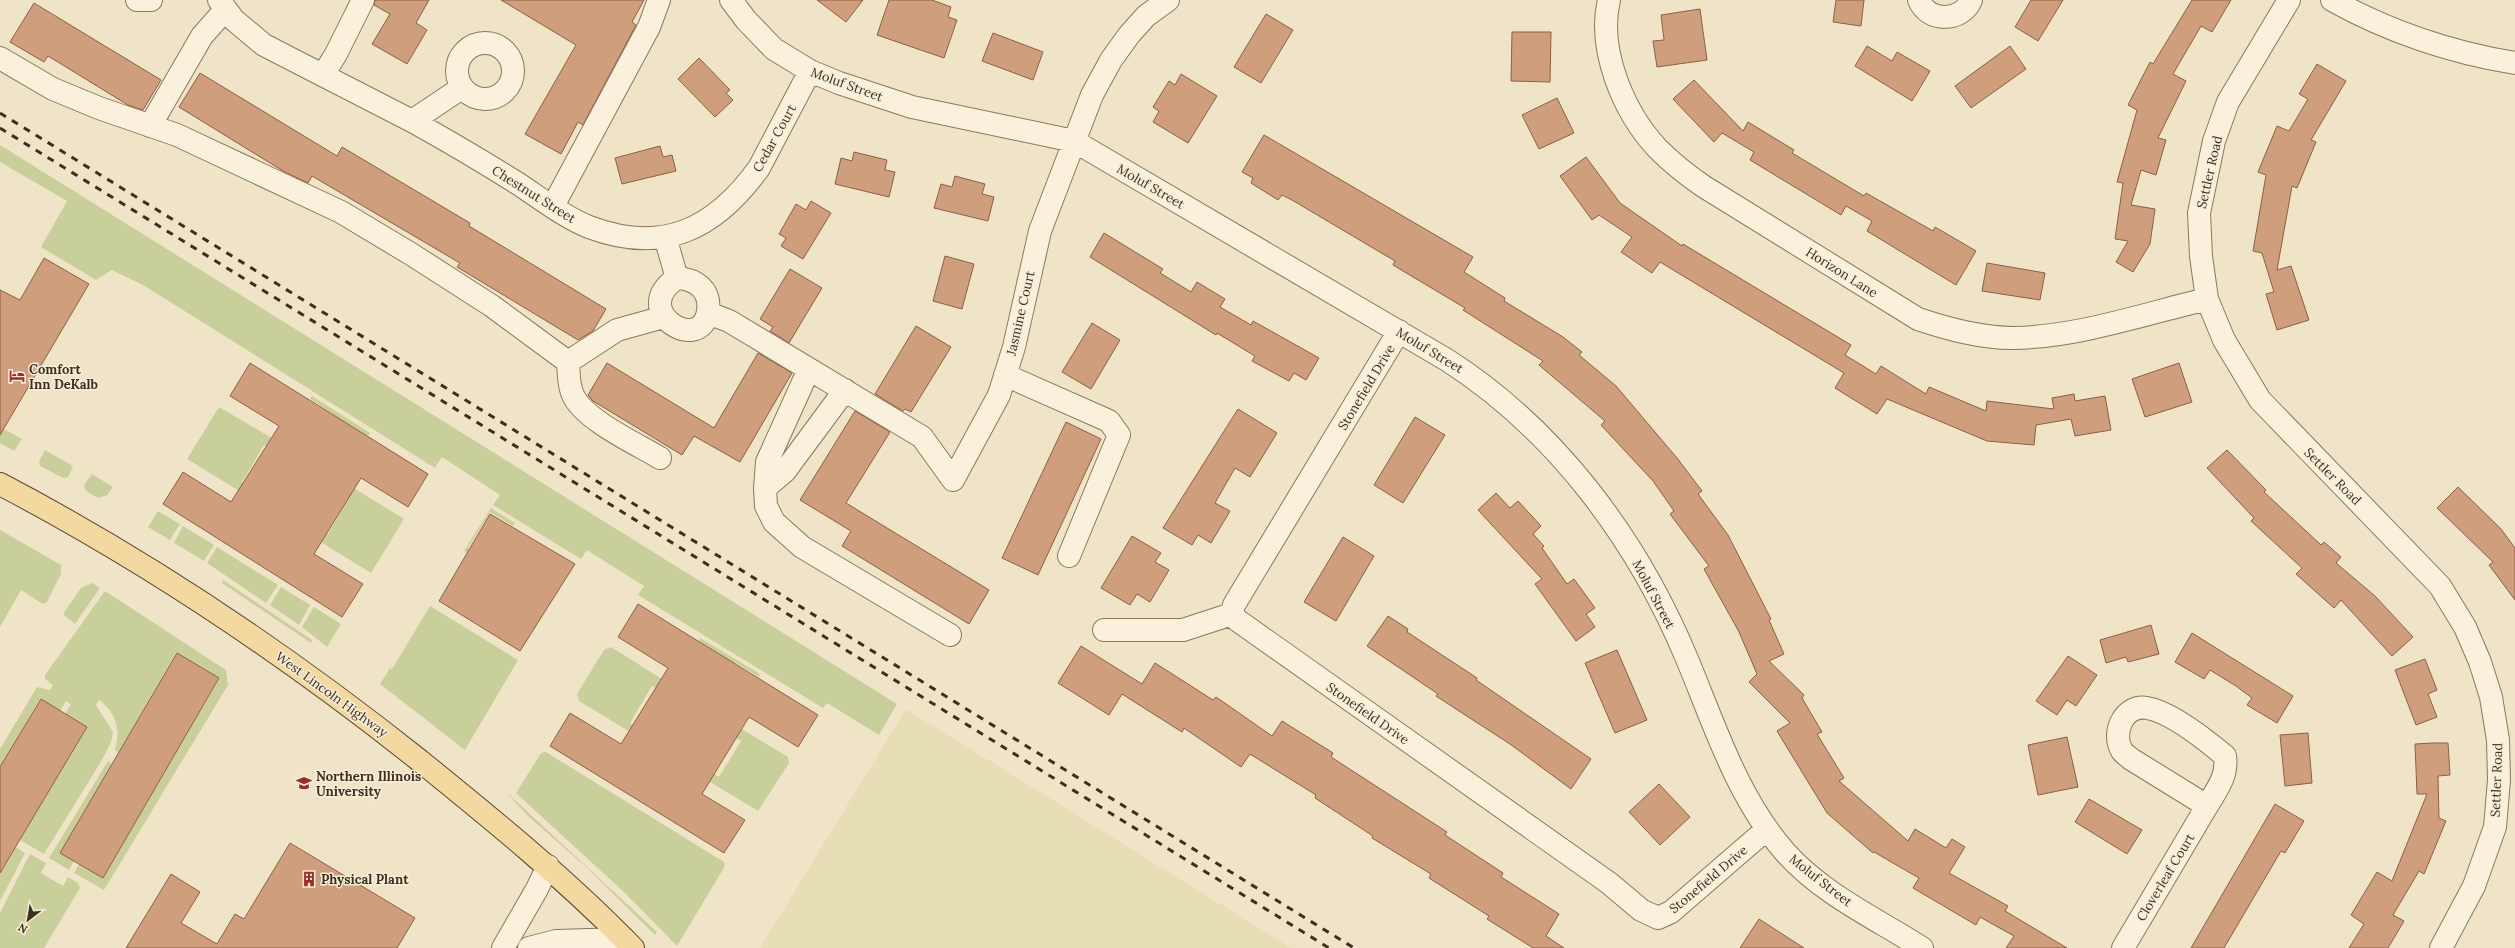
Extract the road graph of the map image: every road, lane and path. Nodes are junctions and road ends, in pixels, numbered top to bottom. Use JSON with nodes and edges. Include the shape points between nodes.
{"nodes":[{"id":1,"x":137,"y":0,"type":"edge"},
{"id":2,"x":151,"y":0,"type":"edge"},
{"id":3,"x":363,"y":0,"type":"edge"},
{"id":4,"x":659,"y":0,"type":"edge"},
{"id":5,"x":731,"y":0,"type":"edge"},
{"id":6,"x":1168,"y":0,"type":"edge"},
{"id":7,"x":1609,"y":0,"type":"edge"},
{"id":8,"x":1919,"y":0,"type":"edge"},
{"id":9,"x":1971,"y":0,"type":"edge"},
{"id":10,"x":2289,"y":0,"type":"edge"},
{"id":11,"x":2332,"y":0,"type":"edge"},
{"id":12,"x":222,"y":5,"type":"edge"},
{"id":13,"x":0,"y":58,"type":"edge"},
{"id":14,"x":2515,"y":63,"type":"edge"},
{"id":15,"x":810,"y":71,"type":"junction"},
{"id":16,"x":323,"y":75,"type":"junction"},
{"id":17,"x":460,"y":89,"type":"dead end"},
{"id":18,"x":412,"y":121,"type":"junction"},
{"id":19,"x":150,"y":126,"type":"junction"},
{"id":20,"x":1074,"y":141,"type":"junction"},
{"id":21,"x":553,"y":206,"type":"junction"},
{"id":22,"x":665,"y":237,"type":"junction"},
{"id":23,"x":677,"y":278,"type":"junction"},
{"id":24,"x":2207,"y":299,"type":"junction"},
{"id":25,"x":708,"y":312,"type":"junction"},
{"id":26,"x":664,"y":317,"type":"junction"},
{"id":27,"x":1399,"y":331,"type":"junction"},
{"id":28,"x":568,"y":362,"type":"junction"},
{"id":29,"x":809,"y":369,"type":"junction"},
{"id":30,"x":1005,"y":375,"type":"junction"},
{"id":31,"x":845,"y":390,"type":"junction"},
{"id":32,"x":660,"y":458,"type":"dead end"},
{"id":33,"x":0,"y":484,"type":"edge"},
{"id":34,"x":765,"y":488,"type":"junction"},
{"id":35,"x":1069,"y":556,"type":"dead end"},
{"id":36,"x":1232,"y":614,"type":"junction"},
{"id":37,"x":1104,"y":630,"type":"dead end"},
{"id":38,"x":950,"y":635,"type":"dead end"},
{"id":39,"x":2206,"y":806,"type":"junction"},
{"id":40,"x":1767,"y":830,"type":"junction"},
{"id":41,"x":548,"y":866,"type":"junction"},
{"id":42,"x":628,"y":944,"type":"edge"},
{"id":43,"x":503,"y":948,"type":"edge"},
{"id":44,"x":529,"y":948,"type":"edge"},
{"id":45,"x":1922,"y":948,"type":"edge"},
{"id":46,"x":2123,"y":948,"type":"edge"},
{"id":47,"x":2441,"y":948,"type":"edge"}],
"edges":[{"from":1,"to":2,"type":"street"},
{"from":3,"to":16,"type":"street"},
{"from":4,"to":21,"type":"street","via":[[649,27]]},
{"from":5,"to":15,"type":"street","name":"Moluf Street","via":[[774,49]]},
{"from":6,"to":20,"type":"street","name":"Jasmine Court","via":[[1146,16],[1128,35],[1111,60],[1092,95]]},
{"from":7,"to":24,"type":"street","name":"Horizon Lane","via":[[1606,12],[1607,31],[1612,62],[1622,94],[1638,124],[1658,149],[1679,169],[1703,186],[1918,319],[1978,335],[2012,338],[2052,336]]},
{"from":8,"to":9,"type":"street","via":[[1920,4],[1932,13],[1945,18],[1956,16]]},
{"from":10,"to":24,"type":"street","name":"Settler Road","via":[[2228,102],[2214,141],[2199,213]]},
{"from":11,"to":14,"type":"street","via":[[2392,29],[2446,47]]},
{"from":12,"to":16,"type":"street","name":"Chestnut Street","via":[[247,33],[264,45]]},
{"from":12,"to":19,"type":"street"},
{"from":13,"to":19,"type":"street","via":[[53,88]]},
{"from":15,"to":20,"type":"street","name":"Moluf Street","via":[[912,107]]},
{"from":15,"to":22,"type":"street","name":"Cedar Court","via":[[750,181],[725,208],[708,221],[693,229]]},
{"from":16,"to":18,"type":"street","name":"Chestnut Street"},
{"from":17,"to":18,"type":"street"},
{"from":18,"to":21,"type":"street","name":"Chestnut Street"},
{"from":19,"to":28,"type":"street","via":[[177,135],[341,212],[492,306]]},
{"from":20,"to":27,"type":"street","name":"Moluf Street"},
{"from":20,"to":30,"type":"street","name":"Jasmine Court","via":[[1040,231],[1014,347]]},
{"from":21,"to":22,"type":"street","name":"Chestnut Street","via":[[589,226],[609,233],[643,239]]},
{"from":22,"to":23,"type":"street"},
{"from":23,"to":25,"type":"street","via":[[696,282],[704,290]]},
{"from":23,"to":26,"type":"street","via":[[668,284],[662,294],[660,306]]},
{"from":24,"to":47,"type":"street","name":"Settler Road","via":[[2224,340],[2260,400],[2440,586],[2465,627],[2480,662],[2491,697],[2498,740],[2499,780],[2495,827],[2474,886]]},
{"from":25,"to":26,"type":"street","via":[[703,323],[690,330],[671,325]]},
{"from":25,"to":29,"type":"street","via":[[729,321]]},
{"from":26,"to":28,"type":"street","via":[[617,330]]},
{"from":27,"to":36,"type":"street","name":"Stonefield Drive","via":[[1234,605]]},
{"from":27,"to":40,"type":"street","name":"Moluf Street","via":[[1473,376],[1546,440],[1622,535],[1655,591],[1722,746],[1739,782]]},
{"from":28,"to":32,"type":"street","via":[[573,395],[582,407]]},
{"from":29,"to":31,"type":"street"},
{"from":29,"to":34,"type":"street","via":[[767,462]]},
{"from":30,"to":31,"type":"street","name":"Jasmine Court","via":[[999,394],[954,480],[922,437]]},
{"from":30,"to":35,"type":"street","via":[[1109,421],[1119,435]]},
{"from":31,"to":34,"type":"street","via":[[785,471]]},
{"from":33,"to":41,"type":"main road","name":"West Lincoln Highway","via":[[141,562],[230,620],[393,739]]},
{"from":34,"to":38,"type":"street","via":[[766,506],[774,522],[802,547]]},
{"from":36,"to":37,"type":"street","via":[[1183,630]]},
{"from":36,"to":40,"type":"street","name":"Stonefield Drive","via":[[1329,686],[1609,883],[1641,910],[1658,918],[1671,912]]},
{"from":39,"to":39,"type":"street","name":"Cloverleaf Court","via":[[2227,768],[2225,756],[2212,744],[2159,711],[2145,707],[2132,710],[2121,720],[2118,735],[2122,751]]},
{"from":39,"to":46,"type":"street","name":"Cloverleaf Court"},
{"from":40,"to":45,"type":"street","name":"Moluf Street","via":[[1786,853],[1810,875],[1855,908]]},
{"from":41,"to":42,"type":"main road","name":"West Lincoln Highway"},
{"from":41,"to":43,"type":"street"},
{"from":42,"to":44,"type":"street","via":[[556,941]]}]}
